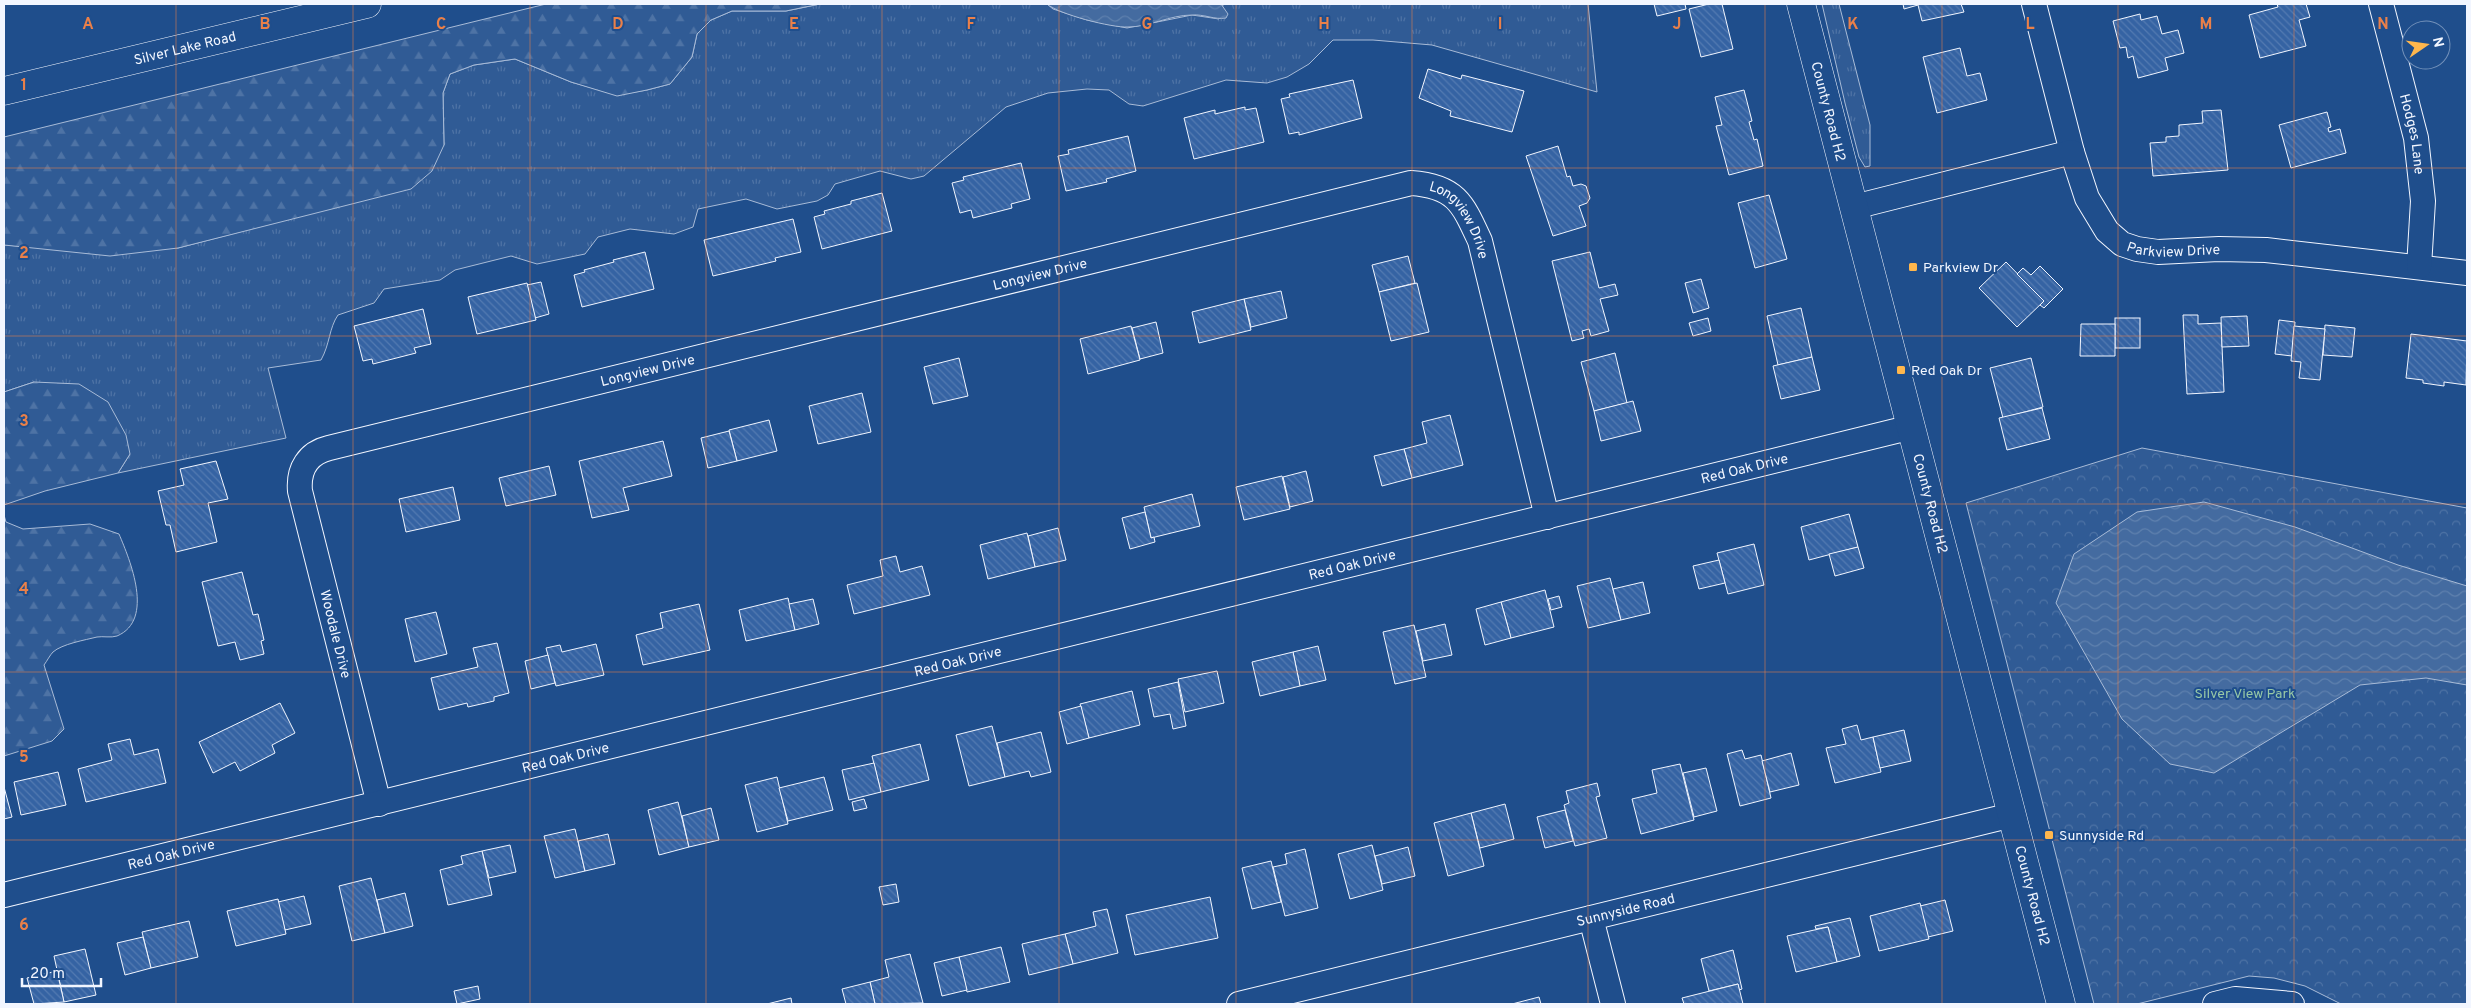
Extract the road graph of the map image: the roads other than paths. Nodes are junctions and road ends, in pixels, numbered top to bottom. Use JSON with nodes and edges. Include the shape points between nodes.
{"nodes":[{"id":1,"x":367,"y":4,"type":"edge"},
{"id":2,"x":1801,"y":4,"type":"edge"},
{"id":3,"x":2034,"y":4,"type":"edge"},
{"id":4,"x":2382,"y":4,"type":"edge"},
{"id":5,"x":4,"y":91,"type":"edge"},
{"id":6,"x":2072,"y":152,"type":"junction"},
{"id":7,"x":1854,"y":207,"type":"junction"},
{"id":8,"x":2419,"y":267,"type":"junction"},
{"id":9,"x":2467,"y":273,"type":"edge"},
{"id":10,"x":1912,"y":427,"type":"junction"},
{"id":11,"x":304,"y":465,"type":"joint"},
{"id":12,"x":1547,"y":517,"type":"junction"},
{"id":13,"x":379,"y":804,"type":"junction"},
{"id":14,"x":2012,"y":815,"type":"junction"},
{"id":15,"x":4,"y":896,"type":"edge"},
{"id":16,"x":1591,"y":918,"type":"junction"},
{"id":17,"x":1239,"y":1004,"type":"edge"},
{"id":18,"x":1614,"y":1004,"type":"edge"},
{"id":19,"x":2061,"y":1004,"type":"edge"},
{"id":20,"x":2215,"y":1004,"type":"edge"},
{"id":21,"x":2292,"y":1004,"type":"edge"}],
"edges":[{"from":1,"to":5,"type":"street","name":"Silver Lake Road"},
{"from":2,"to":7,"type":"street","name":"County Road H2"},
{"from":3,"to":6,"type":"street","name":"Parkview Drive"},
{"from":4,"to":8,"type":"street","name":"Hodges Lane","via":[[2416,138],[2423,201]]},
{"from":6,"to":7,"type":"street"},
{"from":6,"to":8,"type":"street","name":"Parkview Drive","via":[[2087,198],[2107,231],[2122,244],[2137,250],[2266,250]]},
{"from":7,"to":10,"type":"street","name":"County Road H2"},
{"from":8,"to":9,"type":"street","name":"Parkview Drive"},
{"from":10,"to":12,"type":"street","name":"Red Oak Drive"},
{"from":10,"to":14,"type":"street","name":"County Road H2"},
{"from":11,"to":12,"type":"street","name":"Longview Drive","via":[[315,451],[1411,183],[1430,184],[1462,204],[1480,241]]},
{"from":11,"to":13,"type":"street","name":"Woodale Drive","via":[[299,477],[300,491]]},
{"from":12,"to":13,"type":"street","name":"Red Oak Drive"},
{"from":13,"to":15,"type":"street","name":"Red Oak Drive"},
{"from":14,"to":16,"type":"street","name":"Sunnyside Road"},
{"from":14,"to":19,"type":"street","name":"County Road H2"},
{"from":16,"to":17,"type":"street","name":"Sunnyside Road"},
{"from":16,"to":18,"type":"street"},
{"from":20,"to":21,"type":"street","via":[[2235,999]]}]}
